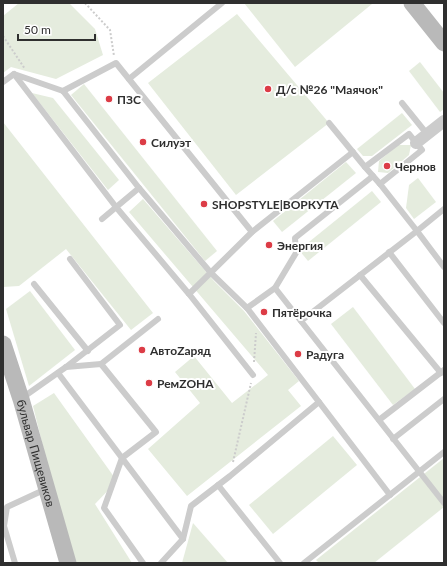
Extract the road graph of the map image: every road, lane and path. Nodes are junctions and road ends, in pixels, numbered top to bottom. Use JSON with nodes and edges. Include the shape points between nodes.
{"nodes":[{"id":1,"x":85,"y":3,"type":"edge"},
{"id":2,"x":222,"y":3,"type":"edge"},
{"id":3,"x":412,"y":3,"type":"edge"},
{"id":4,"x":3,"y":36,"type":"edge"},
{"id":5,"x":444,"y":43,"type":"edge"},
{"id":6,"x":116,"y":63,"type":"junction"},
{"id":7,"x":14,"y":74,"type":"junction"},
{"id":8,"x":129,"y":79,"type":"junction"},
{"id":9,"x":32,"y":80,"type":"junction"},
{"id":10,"x":3,"y":82,"type":"edge"},
{"id":11,"x":62,"y":91,"type":"junction"},
{"id":12,"x":402,"y":103,"type":"dead end"},
{"id":13,"x":444,"y":121,"type":"edge"},
{"id":14,"x":329,"y":123,"type":"dead end"},
{"id":15,"x":427,"y":134,"type":"junction"},
{"id":16,"x":416,"y":143,"type":"junction"},
{"id":17,"x":353,"y":152,"type":"junction"},
{"id":18,"x":365,"y":167,"type":"junction"},
{"id":19,"x":373,"y":176,"type":"junction"},
{"id":20,"x":380,"y":184,"type":"junction"},
{"id":21,"x":139,"y":188,"type":"junction"},
{"id":22,"x":116,"y":206,"type":"junction"},
{"id":23,"x":444,"y":209,"type":"edge"},
{"id":24,"x":102,"y":219,"type":"dead end"},
{"id":25,"x":417,"y":231,"type":"junction"},
{"id":26,"x":252,"y":232,"type":"junction"},
{"id":27,"x":389,"y":252,"type":"junction"},
{"id":28,"x":70,"y":259,"type":"dead end"},
{"id":29,"x":444,"y":267,"type":"edge"},
{"id":30,"x":211,"y":273,"type":"junction"},
{"id":31,"x":360,"y":275,"type":"junction"},
{"id":32,"x":34,"y":284,"type":"dead end"},
{"id":33,"x":275,"y":288,"type":"junction"},
{"id":34,"x":189,"y":294,"type":"junction"},
{"id":35,"x":247,"y":308,"type":"junction"},
{"id":36,"x":158,"y":319,"type":"dead end"},
{"id":37,"x":256,"y":320,"type":"junction"},
{"id":38,"x":302,"y":321,"type":"junction"},
{"id":39,"x":444,"y":323,"type":"edge"},
{"id":40,"x":3,"y":344,"type":"edge"},
{"id":41,"x":88,"y":351,"type":"junction"},
{"id":42,"x":102,"y":364,"type":"junction"},
{"id":43,"x":6,"y":365,"type":"edge"},
{"id":44,"x":66,"y":367,"type":"junction"},
{"id":45,"x":442,"y":371,"type":"edge"},
{"id":46,"x":58,"y":373,"type":"junction"},
{"id":47,"x":253,"y":375,"type":"junction"},
{"id":48,"x":21,"y":399,"type":"junction"},
{"id":49,"x":444,"y":399,"type":"edge"},
{"id":50,"x":319,"y":402,"type":"junction"},
{"id":51,"x":379,"y":420,"type":"junction"},
{"id":52,"x":393,"y":438,"type":"junction"},
{"id":53,"x":444,"y":452,"type":"edge"},
{"id":54,"x":122,"y":458,"type":"junction"},
{"id":55,"x":420,"y":472,"type":"junction"},
{"id":56,"x":230,"y":476,"type":"junction"},
{"id":57,"x":218,"y":485,"type":"junction"},
{"id":58,"x":46,"y":490,"type":"junction"},
{"id":59,"x":390,"y":495,"type":"junction"},
{"id":60,"x":444,"y":503,"type":"edge"},
{"id":61,"x":4,"y":526,"type":"edge"},
{"id":62,"x":182,"y":539,"type":"junction"},
{"id":63,"x":15,"y":563,"type":"edge"},
{"id":64,"x":68,"y":563,"type":"edge"},
{"id":65,"x":143,"y":563,"type":"edge"},
{"id":66,"x":161,"y":563,"type":"edge"},
{"id":67,"x":280,"y":563,"type":"edge"},
{"id":68,"x":304,"y":563,"type":"edge"}],
"edges":[{"from":1,"to":6,"type":"path","via":[[110,30]]},
{"from":2,"to":8,"type":"lane"},
{"from":3,"to":5,"type":"main road"},
{"from":4,"to":9,"type":"path"},
{"from":6,"to":8,"type":"lane"},
{"from":6,"to":11,"type":"lane"},
{"from":7,"to":9,"type":"lane"},
{"from":7,"to":10,"type":"lane"},
{"from":7,"to":22,"type":"lane"},
{"from":8,"to":26,"type":"lane"},
{"from":9,"to":11,"type":"lane"},
{"from":11,"to":21,"type":"lane"},
{"from":12,"to":15,"type":"lane"},
{"from":13,"to":15,"type":"street"},
{"from":14,"to":17,"type":"lane"},
{"from":15,"to":16,"type":"street"},
{"from":16,"to":18,"type":"lane","via":[[409,134]]},
{"from":16,"to":20,"type":"lane","via":[[422,150]]},
{"from":17,"to":18,"type":"lane"},
{"from":17,"to":26,"type":"lane"},
{"from":18,"to":19,"type":"lane"},
{"from":19,"to":20,"type":"lane"},
{"from":19,"to":33,"type":"lane","via":[[295,238],[296,253]]},
{"from":20,"to":25,"type":"lane"},
{"from":21,"to":22,"type":"lane"},
{"from":21,"to":30,"type":"lane"},
{"from":22,"to":24,"type":"lane"},
{"from":22,"to":34,"type":"lane"},
{"from":23,"to":25,"type":"lane"},
{"from":25,"to":27,"type":"lane"},
{"from":25,"to":29,"type":"lane"},
{"from":26,"to":30,"type":"lane"},
{"from":27,"to":31,"type":"lane"},
{"from":27,"to":39,"type":"lane"},
{"from":28,"to":41,"type":"lane","via":[[120,325]]},
{"from":30,"to":34,"type":"lane"},
{"from":30,"to":35,"type":"lane"},
{"from":31,"to":38,"type":"lane"},
{"from":31,"to":45,"type":"lane"},
{"from":32,"to":41,"type":"lane"},
{"from":33,"to":35,"type":"lane"},
{"from":33,"to":38,"type":"lane"},
{"from":34,"to":47,"type":"lane"},
{"from":35,"to":37,"type":"lane"},
{"from":36,"to":42,"type":"lane"},
{"from":37,"to":47,"type":"path"},
{"from":37,"to":50,"type":"lane"},
{"from":38,"to":51,"type":"lane"},
{"from":40,"to":43,"type":"main road","name":"бульвар Пищевиков"},
{"from":41,"to":44,"type":"lane"},
{"from":42,"to":44,"type":"lane"},
{"from":42,"to":54,"type":"lane","via":[[156,432]]},
{"from":43,"to":48,"type":"main road","name":"бульвар Пищевиков"},
{"from":44,"to":46,"type":"lane"},
{"from":45,"to":51,"type":"lane"},
{"from":46,"to":48,"type":"lane"},
{"from":46,"to":54,"type":"lane"},
{"from":47,"to":56,"type":"path"},
{"from":48,"to":58,"type":"main road","name":"бульвар Пищевиков"},
{"from":49,"to":52,"type":"lane"},
{"from":50,"to":56,"type":"lane"},
{"from":50,"to":59,"type":"lane"},
{"from":51,"to":52,"type":"lane"},
{"from":52,"to":55,"type":"lane"},
{"from":53,"to":55,"type":"lane"},
{"from":54,"to":62,"type":"lane"},
{"from":54,"to":65,"type":"lane","via":[[104,508]]},
{"from":55,"to":59,"type":"lane"},
{"from":55,"to":60,"type":"lane"},
{"from":56,"to":57,"type":"lane"},
{"from":57,"to":62,"type":"lane","via":[[191,506]]},
{"from":57,"to":67,"type":"lane"},
{"from":58,"to":61,"type":"lane","via":[[7,507]]},
{"from":58,"to":64,"type":"main road","name":"бульвар Пищевиков"},
{"from":59,"to":68,"type":"lane"},
{"from":61,"to":63,"type":"lane"},
{"from":62,"to":66,"type":"lane"}]}
